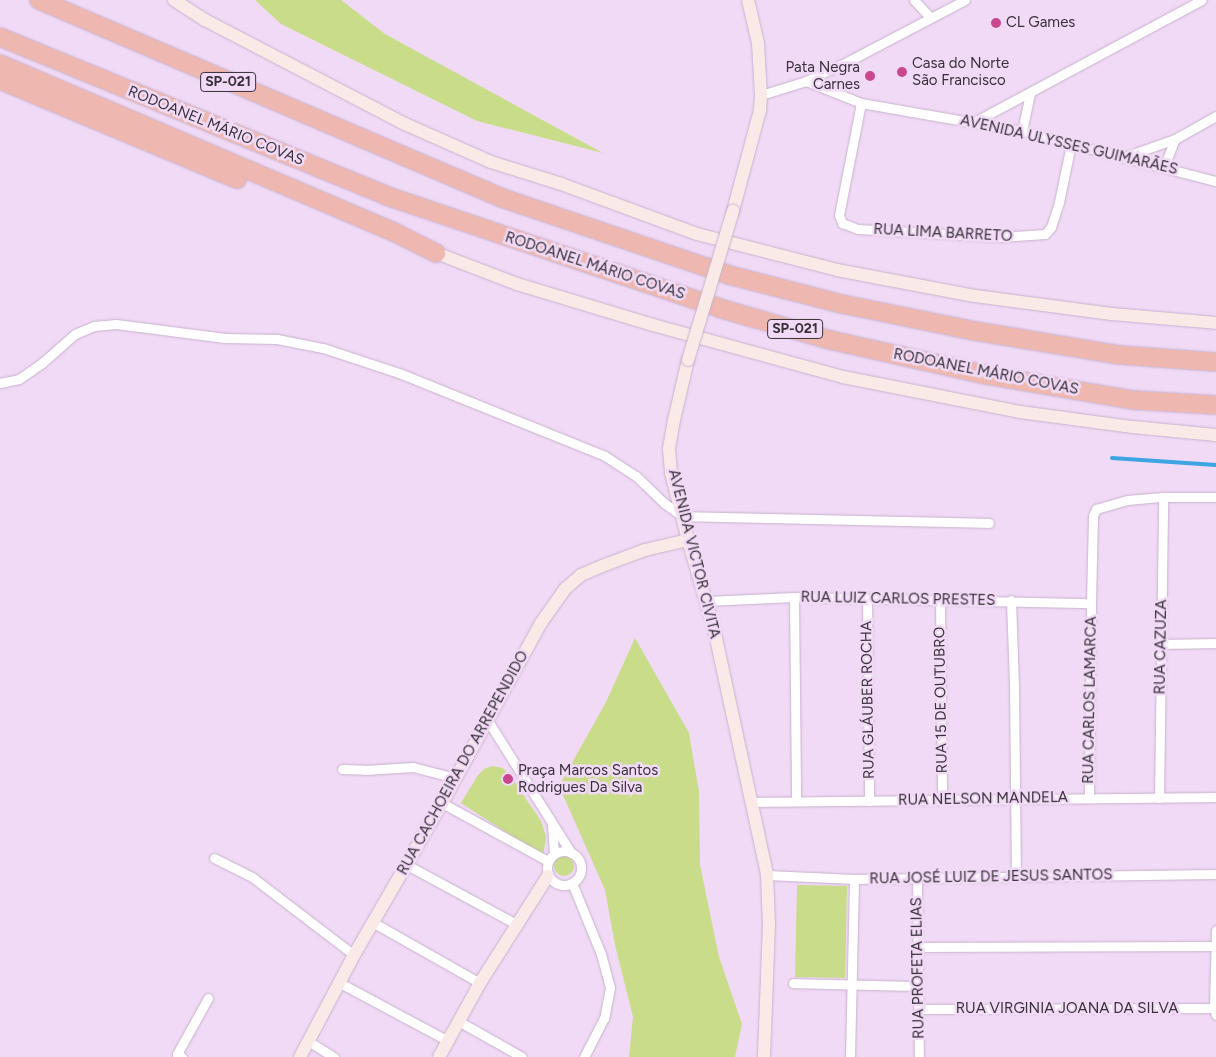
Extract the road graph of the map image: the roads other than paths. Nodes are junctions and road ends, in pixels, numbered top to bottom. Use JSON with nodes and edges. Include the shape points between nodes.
{"nodes":[{"id":1,"x":39,"y":0,"type":"edge"},
{"id":2,"x":174,"y":0,"type":"edge"},
{"id":3,"x":748,"y":0,"type":"edge"},
{"id":4,"x":914,"y":0,"type":"edge"},
{"id":5,"x":965,"y":0,"type":"edge"},
{"id":6,"x":1202,"y":0,"type":"edge"},
{"id":7,"x":930,"y":17,"type":"junction"},
{"id":8,"x":0,"y":37,"type":"edge"},
{"id":9,"x":0,"y":64,"type":"edge"},
{"id":10,"x":0,"y":80,"type":"edge"},
{"id":11,"x":806,"y":81,"type":"junction"},
{"id":12,"x":1030,"y":94,"type":"junction"},
{"id":13,"x":761,"y":95,"type":"junction"},
{"id":14,"x":861,"y":104,"type":"junction"},
{"id":15,"x":1216,"y":116,"type":"edge"},
{"id":16,"x":976,"y":121,"type":"junction"},
{"id":17,"x":1022,"y":131,"type":"junction"},
{"id":18,"x":1175,"y":139,"type":"junction"},
{"id":19,"x":1071,"y":144,"type":"junction"},
{"id":20,"x":1124,"y":157,"type":"junction"},
{"id":21,"x":1164,"y":167,"type":"junction"},
{"id":22,"x":1216,"y":181,"type":"edge"},
{"id":23,"x":436,"y":253,"type":"junction"},
{"id":24,"x":1216,"y":323,"type":"edge"},
{"id":25,"x":1216,"y":362,"type":"edge"},
{"id":26,"x":0,"y":383,"type":"edge"},
{"id":27,"x":1216,"y":405,"type":"edge"},
{"id":28,"x":1216,"y":436,"type":"edge"},
{"id":29,"x":1163,"y":497,"type":"junction"},
{"id":30,"x":1216,"y":497,"type":"edge"},
{"id":31,"x":682,"y":516,"type":"junction"},
{"id":32,"x":989,"y":523,"type":"dead end"},
{"id":33,"x":688,"y":540,"type":"junction"},
{"id":34,"x":794,"y":597,"type":"junction"},
{"id":35,"x":867,"y":600,"type":"junction"},
{"id":36,"x":940,"y":600,"type":"junction"},
{"id":37,"x":1011,"y":600,"type":"junction"},
{"id":38,"x":706,"y":601,"type":"junction"},
{"id":39,"x":1091,"y":603,"type":"junction"},
{"id":40,"x":1216,"y":643,"type":"edge"},
{"id":41,"x":1161,"y":644,"type":"junction"},
{"id":42,"x":488,"y":721,"type":"junction"},
{"id":43,"x":342,"y":769,"type":"dead end"},
{"id":44,"x":455,"y":778,"type":"junction"},
{"id":45,"x":1089,"y":796,"type":"junction"},
{"id":46,"x":1015,"y":797,"type":"junction"},
{"id":47,"x":1216,"y":797,"type":"edge"},
{"id":48,"x":1160,"y":798,"type":"junction"},
{"id":49,"x":796,"y":800,"type":"junction"},
{"id":50,"x":942,"y":800,"type":"junction"},
{"id":51,"x":869,"y":801,"type":"junction"},
{"id":52,"x":751,"y":802,"type":"junction"},
{"id":53,"x":442,"y":803,"type":"junction"},
{"id":54,"x":552,"y":824,"type":"junction"},
{"id":55,"x":571,"y":853,"type":"junction"},
{"id":56,"x":214,"y":858,"type":"dead end"},
{"id":57,"x":551,"y":858,"type":"junction"},
{"id":58,"x":406,"y":865,"type":"junction"},
{"id":59,"x":1216,"y":874,"type":"edge"},
{"id":60,"x":767,"y":875,"type":"junction"},
{"id":61,"x":548,"y":876,"type":"junction"},
{"id":62,"x":1016,"y":877,"type":"junction"},
{"id":63,"x":854,"y":879,"type":"junction"},
{"id":64,"x":917,"y":879,"type":"junction"},
{"id":65,"x":572,"y":883,"type":"junction"},
{"id":66,"x":374,"y":923,"type":"junction"},
{"id":67,"x":516,"y":924,"type":"junction"},
{"id":68,"x":1216,"y":930,"type":"edge"},
{"id":69,"x":1216,"y":946,"type":"edge"},
{"id":70,"x":919,"y":947,"type":"junction"},
{"id":71,"x":354,"y":954,"type":"junction"},
{"id":72,"x":340,"y":983,"type":"junction"},
{"id":73,"x":480,"y":983,"type":"junction"},
{"id":74,"x":793,"y":984,"type":"dead end"},
{"id":75,"x":850,"y":984,"type":"junction"},
{"id":76,"x":919,"y":986,"type":"junction"},
{"id":77,"x":208,"y":998,"type":"dead end"},
{"id":78,"x":919,"y":1009,"type":"junction"},
{"id":79,"x":1215,"y":1010,"type":"edge"},
{"id":80,"x":460,"y":1022,"type":"junction"},
{"id":81,"x":308,"y":1041,"type":"junction"},
{"id":82,"x":448,"y":1041,"type":"junction"},
{"id":83,"x":177,"y":1056,"type":"edge"},
{"id":84,"x":300,"y":1057,"type":"edge"},
{"id":85,"x":334,"y":1057,"type":"edge"},
{"id":86,"x":439,"y":1057,"type":"edge"},
{"id":87,"x":522,"y":1057,"type":"edge"},
{"id":88,"x":584,"y":1057,"type":"edge"},
{"id":89,"x":764,"y":1057,"type":"edge"},
{"id":90,"x":850,"y":1057,"type":"edge"},
{"id":91,"x":918,"y":1057,"type":"edge"}],
"edges":[{"from":1,"to":25,"type":"highway","number":"SP-021","via":[[502,198],[729,275],[842,304],[975,332],[1120,355]]},
{"from":2,"to":24,"type":"main road","via":[[205,20],[405,124],[491,162],[697,234],[837,270],[975,296],[1112,314]]},
{"from":3,"to":13,"type":"main road","name":"AVENIDA VICTOR CIVITA","via":[[758,43]]},
{"from":4,"to":7,"type":"street"},
{"from":5,"to":7,"type":"street"},
{"from":6,"to":12,"type":"street"},
{"from":7,"to":11,"type":"street"},
{"from":8,"to":27,"type":"highway","name":"RODOANEL MÁRIO COVAS","number":"SP-021","via":[[387,196],[719,308],[830,340],[986,375],[1132,400]]},
{"from":9,"to":23,"type":"highway"},
{"from":10,"to":23,"type":"highway","via":[[199,164],[394,241]]},
{"from":11,"to":13,"type":"street"},
{"from":11,"to":14,"type":"street","name":"AVENIDA ULYSSES GUIMARÃES"},
{"from":12,"to":16,"type":"street"},
{"from":12,"to":17,"type":"street"},
{"from":13,"to":31,"type":"main road","name":"AVENIDA VICTOR CIVITA","bridge":true,"via":[[760,110],[733,211],[688,360],[669,450]]},
{"from":14,"to":16,"type":"street","name":"AVENIDA ULYSSES GUIMARÃES"},
{"from":14,"to":19,"type":"street","name":"RUA LIMA BARRETO","via":[[839,214],[842,223],[858,229],[1045,234],[1051,227]]},
{"from":15,"to":18,"type":"street"},
{"from":16,"to":17,"type":"street","name":"AVENIDA ULYSSES GUIMARÃES"},
{"from":17,"to":19,"type":"street","name":"AVENIDA ULYSSES GUIMARÃES"},
{"from":18,"to":20,"type":"street"},
{"from":18,"to":21,"type":"street"},
{"from":19,"to":20,"type":"street","name":"AVENIDA ULYSSES GUIMARÃES"},
{"from":20,"to":21,"type":"street","name":"AVENIDA ULYSSES GUIMARÃES"},
{"from":21,"to":22,"type":"street","name":"AVENIDA ULYSSES GUIMARÃES"},
{"from":23,"to":28,"type":"main road","via":[[517,284],[634,320],[843,378],[1020,412]]},
{"from":26,"to":31,"type":"street","via":[[19,379],[76,334],[94,326],[116,324],[225,338],[286,340],[323,348],[399,373],[605,456],[636,476]]},
{"from":29,"to":30,"type":"street"},
{"from":29,"to":39,"type":"street","name":"RUA CARLOS LAMARCA","via":[[1127,500],[1096,508],[1093,516]]},
{"from":29,"to":41,"type":"street","name":"RUA CAZUZA"},
{"from":31,"to":32,"type":"street"},
{"from":31,"to":33,"type":"main road","name":"AVENIDA VICTOR CIVITA"},
{"from":33,"to":38,"type":"main road","name":"AVENIDA VICTOR CIVITA"},
{"from":33,"to":42,"type":"main road","name":"RUA CACHOEIRA DO ARREPENDIDO","via":[[645,550],[602,566],[581,575],[565,589],[542,623]]},
{"from":34,"to":35,"type":"street","name":"RUA LUIZ CARLOS PRESTES"},
{"from":34,"to":38,"type":"street","name":"RUA LUIZ CARLOS PRESTES"},
{"from":34,"to":49,"type":"street"},
{"from":35,"to":36,"type":"street","name":"RUA LUIZ CARLOS PRESTES"},
{"from":35,"to":51,"type":"street","name":"RUA GLÁUBER ROCHA"},
{"from":36,"to":37,"type":"street","name":"RUA LUIZ CARLOS PRESTES"},
{"from":36,"to":50,"type":"street","name":"RUA 15 DE OUTUBRO"},
{"from":37,"to":39,"type":"street","name":"RUA LUIZ CARLOS PRESTES"},
{"from":37,"to":46,"type":"street"},
{"from":38,"to":52,"type":"main road","name":"AVENIDA VICTOR CIVITA"},
{"from":39,"to":45,"type":"street","name":"RUA CARLOS LAMARCA"},
{"from":40,"to":41,"type":"street"},
{"from":41,"to":48,"type":"street","name":"RUA CAZUZA"},
{"from":42,"to":44,"type":"main road","name":"RUA CACHOEIRA DO ARREPENDIDO"},
{"from":42,"to":54,"type":"street"},
{"from":43,"to":44,"type":"street","via":[[413,767]]},
{"from":44,"to":53,"type":"main road","name":"RUA CACHOEIRA DO ARREPENDIDO"},
{"from":45,"to":46,"type":"street","name":"RUA NELSON MANDELA"},
{"from":45,"to":48,"type":"street","name":"RUA NELSON MANDELA"},
{"from":46,"to":50,"type":"street","name":"RUA NELSON MANDELA"},
{"from":46,"to":62,"type":"street"},
{"from":47,"to":48,"type":"street","name":"RUA NELSON MANDELA"},
{"from":49,"to":51,"type":"street","name":"RUA NELSON MANDELA"},
{"from":49,"to":52,"type":"street","name":"RUA NELSON MANDELA"},
{"from":50,"to":51,"type":"street","name":"RUA NELSON MANDELA"},
{"from":52,"to":60,"type":"main road","name":"AVENIDA VICTOR CIVITA"},
{"from":53,"to":57,"type":"street"},
{"from":53,"to":58,"type":"main road","name":"RUA CACHOEIRA DO ARREPENDIDO"},
{"from":54,"to":55,"type":"street"},
{"from":54,"to":57,"type":"street"},
{"from":55,"to":57,"type":"street","via":[[562,851]]},
{"from":55,"to":65,"type":"street","via":[[580,865],[579,875]]},
{"from":56,"to":71,"type":"street","via":[[252,876]]},
{"from":57,"to":61,"type":"street","via":[[546,869]]},
{"from":58,"to":66,"type":"main road","name":"RUA CACHOEIRA DO ARREPENDIDO"},
{"from":58,"to":67,"type":"street"},
{"from":59,"to":62,"type":"street","name":"RUA JOSÉ LUIZ DE JESUS SANTOS"},
{"from":60,"to":63,"type":"street","name":"RUA JOSÉ LUIZ DE JESUS SANTOS"},
{"from":60,"to":89,"type":"main road","name":"AVENIDA VICTOR CIVITA","via":[[770,925]]},
{"from":61,"to":65,"type":"street","via":[[559,885]]},
{"from":61,"to":67,"type":"main road"},
{"from":62,"to":64,"type":"street","name":"RUA JOSÉ LUIZ DE JESUS SANTOS"},
{"from":63,"to":64,"type":"street","name":"RUA JOSÉ LUIZ DE JESUS SANTOS"},
{"from":63,"to":75,"type":"street"},
{"from":64,"to":70,"type":"street","name":"RUA PROFETA ELIAS"},
{"from":65,"to":88,"type":"street","via":[[590,924],[610,988],[604,1018]]},
{"from":66,"to":71,"type":"main road","name":"RUA CACHOEIRA DO ARREPENDIDO"},
{"from":66,"to":73,"type":"street"},
{"from":67,"to":73,"type":"main road"},
{"from":68,"to":69,"type":"street"},
{"from":69,"to":70,"type":"street"},
{"from":69,"to":79,"type":"street"},
{"from":70,"to":76,"type":"street","name":"RUA PROFETA ELIAS"},
{"from":71,"to":72,"type":"main road","name":"RUA CACHOEIRA DO ARREPENDIDO"},
{"from":72,"to":81,"type":"main road","name":"RUA CACHOEIRA DO ARREPENDIDO"},
{"from":72,"to":82,"type":"street"},
{"from":73,"to":80,"type":"main road"},
{"from":74,"to":75,"type":"street"},
{"from":75,"to":76,"type":"street"},
{"from":75,"to":90,"type":"street"},
{"from":76,"to":78,"type":"street","name":"RUA PROFETA ELIAS"},
{"from":77,"to":83,"type":"street"},
{"from":78,"to":79,"type":"street","name":"RUA VIRGINIA JOANA DA SILVA"},
{"from":78,"to":91,"type":"street","name":"RUA PROFETA ELIAS"},
{"from":80,"to":82,"type":"main road"},
{"from":80,"to":87,"type":"street"},
{"from":81,"to":84,"type":"main road","name":"RUA CACHOEIRA DO ARREPENDIDO"},
{"from":81,"to":85,"type":"street"},
{"from":82,"to":86,"type":"main road"}]}
